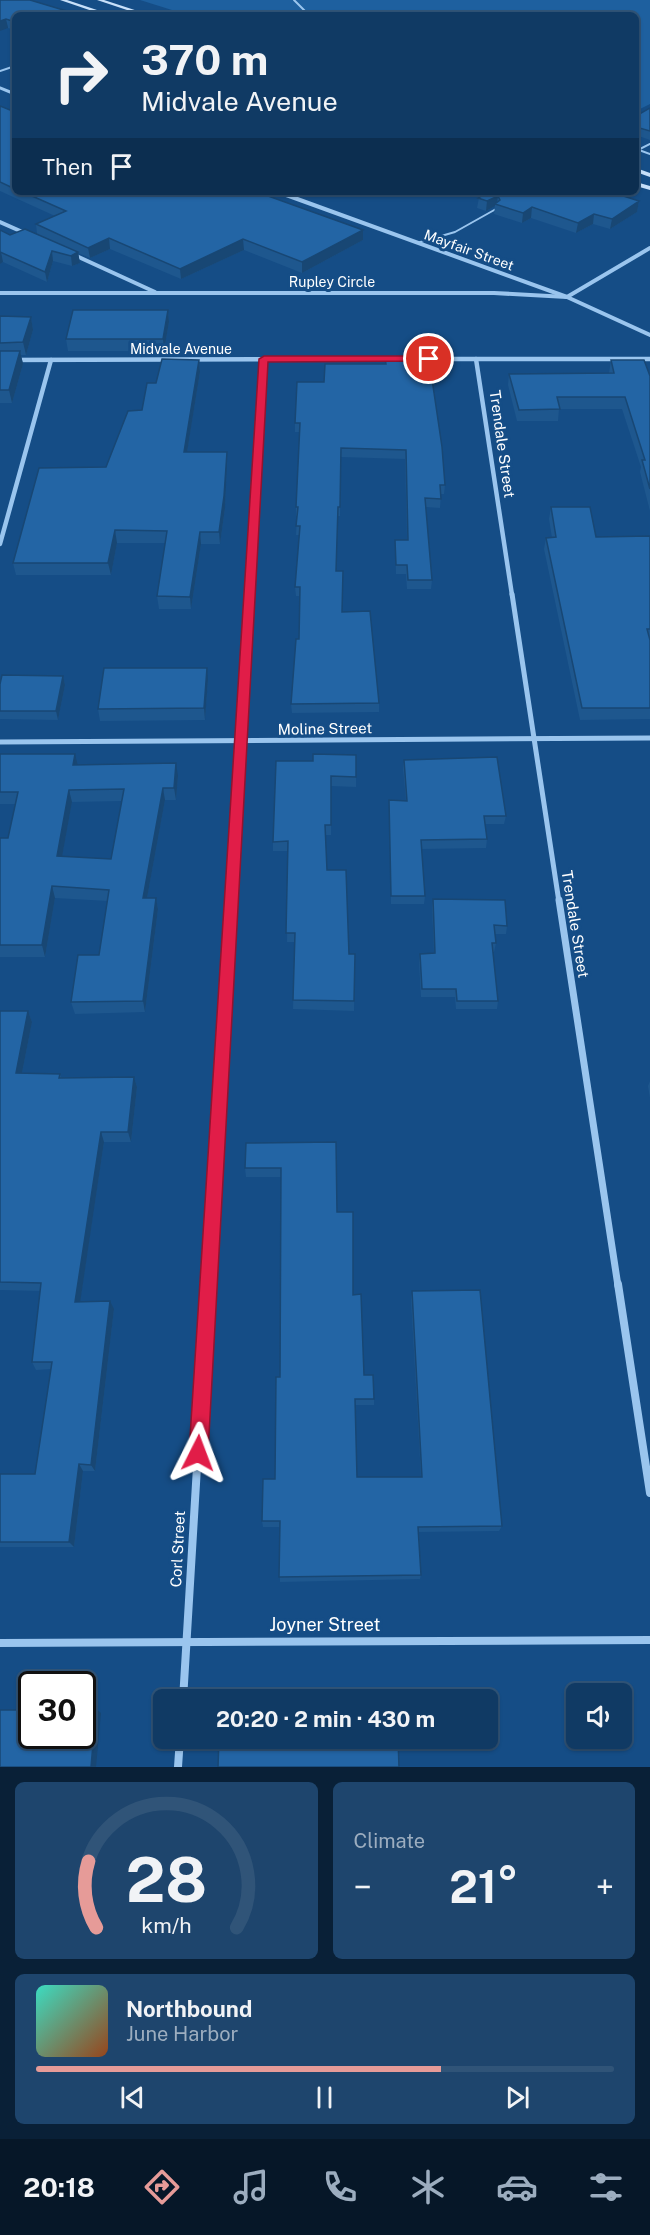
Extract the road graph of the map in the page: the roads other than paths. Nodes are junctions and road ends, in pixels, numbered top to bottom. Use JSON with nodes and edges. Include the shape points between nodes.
{"nodes":[{"id":1,"x":62,"y":0,"type":"edge"},
{"id":2,"x":99,"y":0,"type":"edge"},
{"id":3,"x":294,"y":0,"type":"edge"},
{"id":4,"x":100,"y":12,"type":"edge"},
{"id":5,"x":137,"y":12,"type":"edge"},
{"id":6,"x":306,"y":12,"type":"edge"},
{"id":7,"x":286,"y":195,"type":"edge"},
{"id":8,"x":496,"y":209,"type":"edge"},
{"id":9,"x":0,"y":222,"type":"edge"},
{"id":10,"x":32,"y":236,"type":"edge"},
{"id":11,"x":417,"y":243,"type":"junction"},
{"id":12,"x":650,"y":248,"type":"edge"},
{"id":13,"x":63,"y":250,"type":"edge"},
{"id":14,"x":0,"y":293,"type":"edge"},
{"id":15,"x":158,"y":293,"type":"junction"},
{"id":16,"x":567,"y":297,"type":"junction"},
{"id":17,"x":650,"y":335,"type":"edge"},
{"id":18,"x":264,"y":359,"type":"junction"},
{"id":19,"x":393,"y":359,"type":"edge"},
{"id":20,"x":417,"y":359,"type":"edge"},
{"id":21,"x":476,"y":359,"type":"junction"},
{"id":22,"x":650,"y":359,"type":"edge"},
{"id":23,"x":0,"y":360,"type":"edge"},
{"id":24,"x":51,"y":360,"type":"junction"},
{"id":25,"x":0,"y":544,"type":"edge"},
{"id":26,"x":532,"y":737,"type":"junction"},
{"id":27,"x":650,"y":738,"type":"edge"},
{"id":28,"x":0,"y":742,"type":"edge"},
{"id":29,"x":240,"y":742,"type":"junction"},
{"id":30,"x":650,"y":1493,"type":"edge"},
{"id":31,"x":650,"y":1640,"type":"edge"},
{"id":32,"x":0,"y":1643,"type":"edge"},
{"id":33,"x":187,"y":1643,"type":"junction"},
{"id":34,"x":184,"y":1689,"type":"edge"},
{"id":35,"x":179,"y":1749,"type":"edge"},
{"id":36,"x":178,"y":1767,"type":"edge"}],
"edges":[{"from":1,"to":4,"type":"main road"},
{"from":2,"to":5,"type":"main road"},
{"from":3,"to":6,"type":"lane"},
{"from":7,"to":11,"type":"street","name":"Mayfair Street"},
{"from":8,"to":11,"type":"lane","via":[[455,232]]},
{"from":9,"to":10,"type":"street"},
{"from":11,"to":16,"type":"street","name":"Mayfair Street"},
{"from":12,"to":16,"type":"street"},
{"from":13,"to":15,"type":"street"},
{"from":14,"to":15,"type":"street","name":"Rupley Circle"},
{"from":15,"to":16,"type":"street","name":"Rupley Circle","via":[[494,293]]},
{"from":16,"to":17,"type":"street","name":"Mayfair Street"},
{"from":18,"to":19,"type":"street","name":"Midvale Avenue"},
{"from":18,"to":24,"type":"street","name":"Midvale Avenue"},
{"from":18,"to":29,"type":"street","name":"Corl Street"},
{"from":20,"to":21,"type":"street"},
{"from":21,"to":22,"type":"street"},
{"from":21,"to":26,"type":"street","name":"Trendale Street"},
{"from":23,"to":24,"type":"street","name":"Midvale Avenue"},
{"from":24,"to":25,"type":"street"},
{"from":26,"to":27,"type":"street","name":"Moline Street"},
{"from":26,"to":29,"type":"street","name":"Moline Street"},
{"from":26,"to":30,"type":"street","name":"Trendale Street"},
{"from":28,"to":29,"type":"street","name":"Moline Street"},
{"from":29,"to":33,"type":"street","name":"Corl Street"},
{"from":31,"to":33,"type":"street","name":"Joyner Street"},
{"from":32,"to":33,"type":"street","name":"Joyner Street"},
{"from":33,"to":34,"type":"street","name":"Corl Street"},
{"from":35,"to":36,"type":"street"}]}
